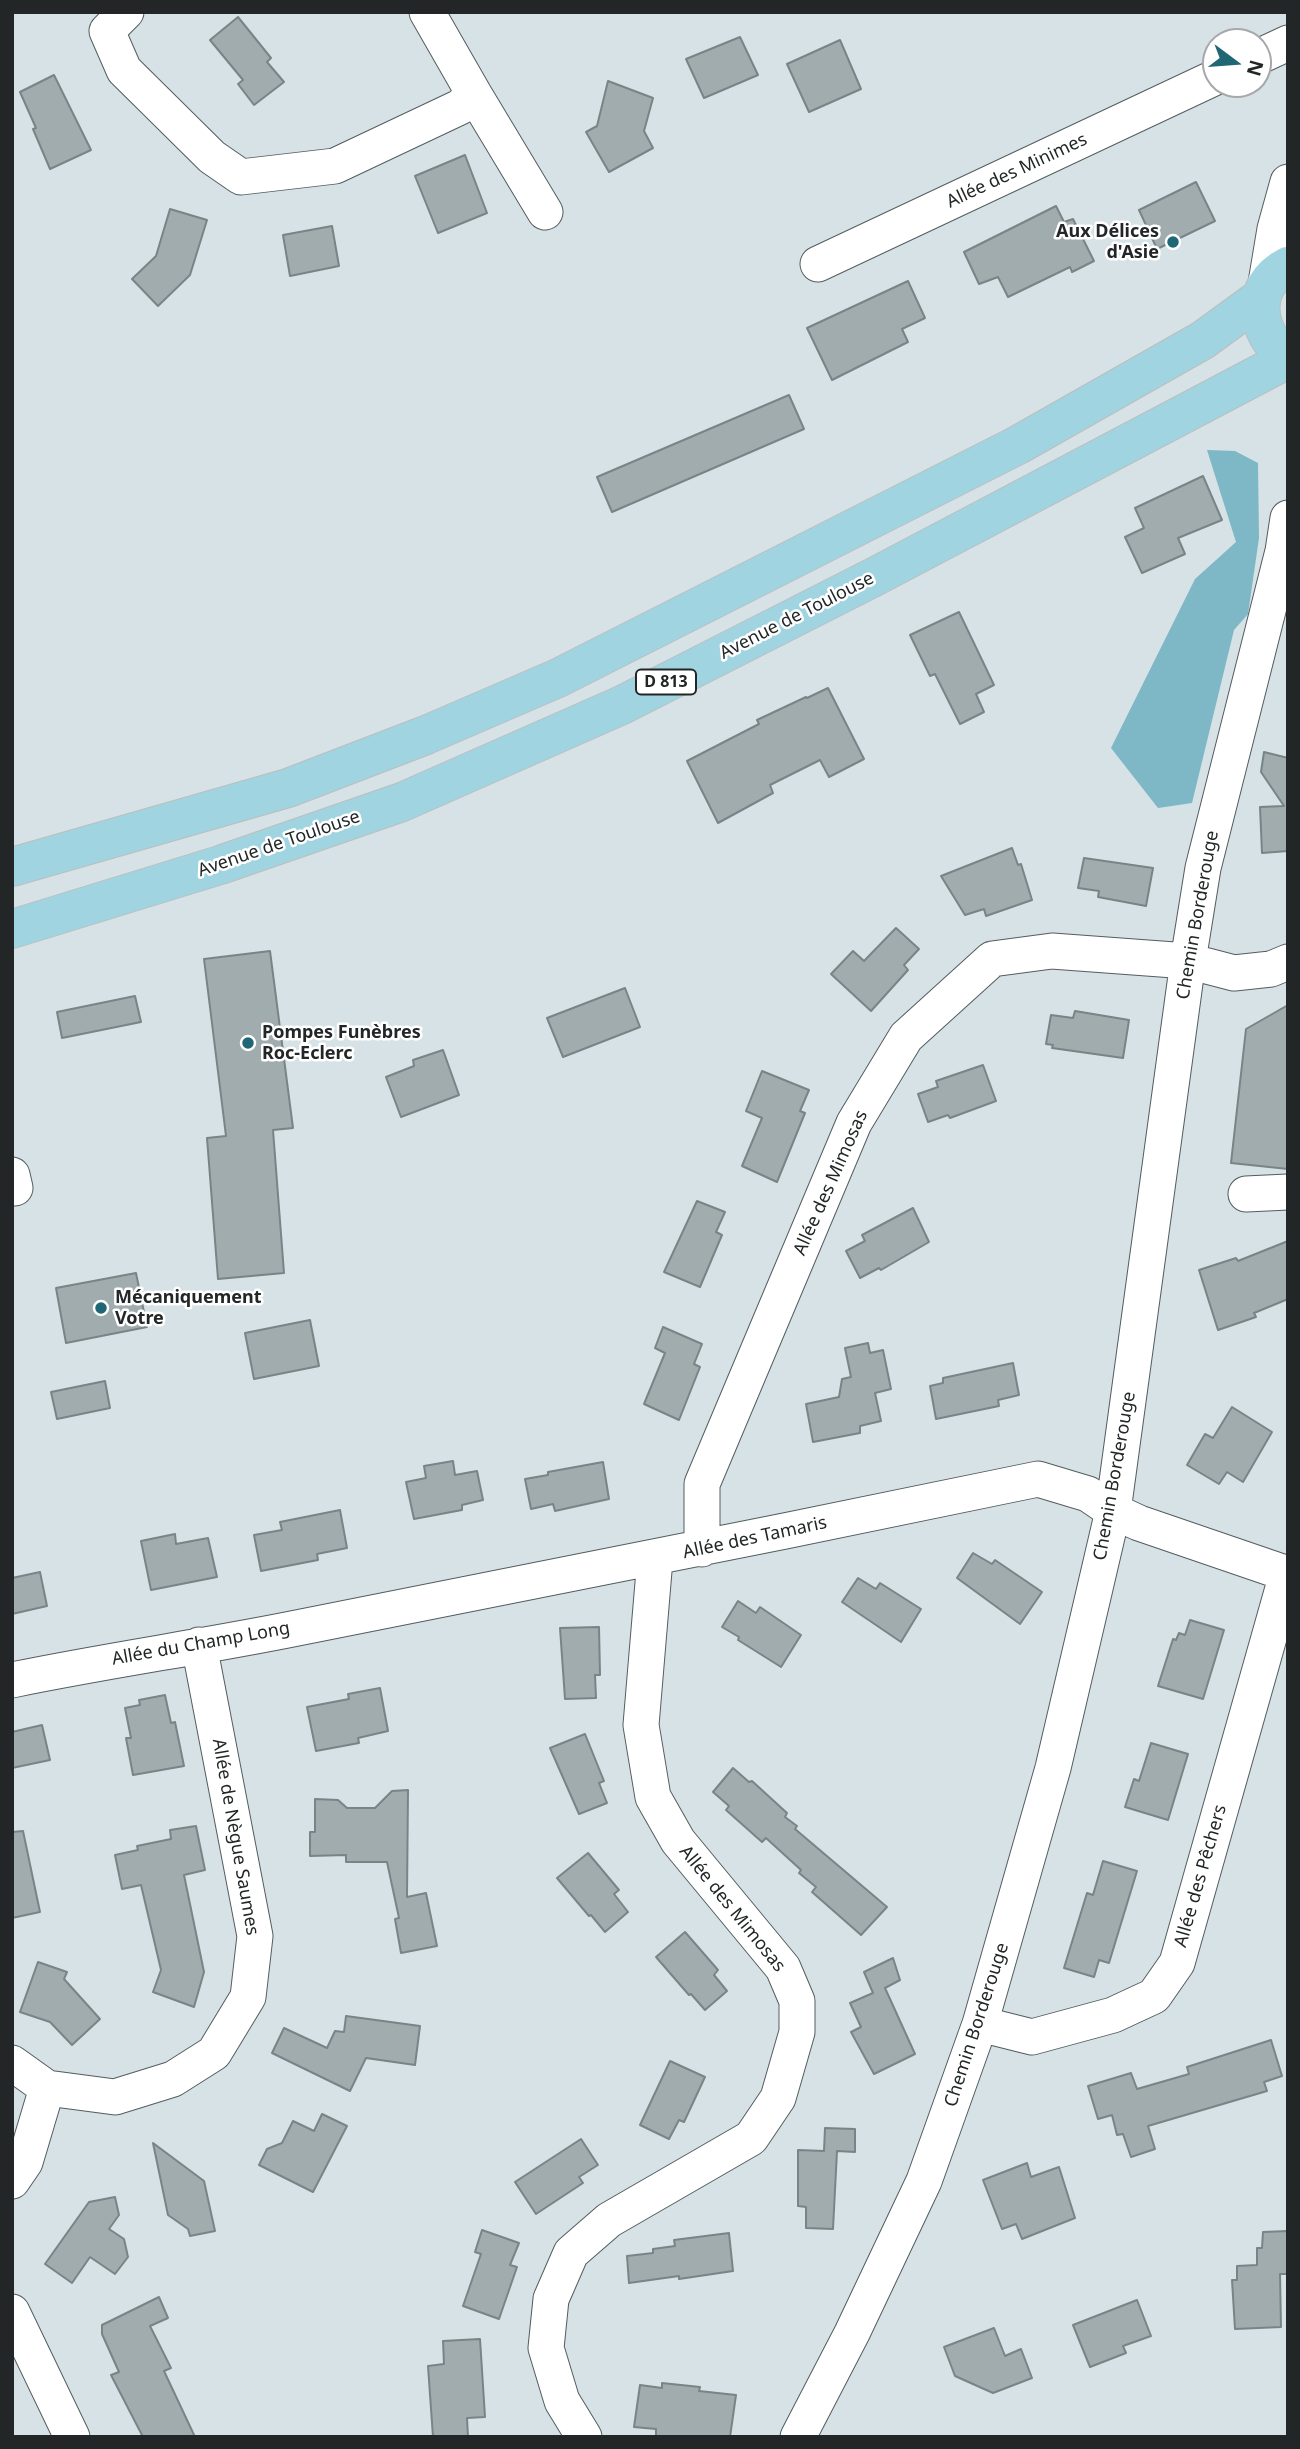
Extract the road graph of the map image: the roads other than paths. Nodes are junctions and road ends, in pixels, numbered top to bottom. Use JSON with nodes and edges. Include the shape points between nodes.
{"nodes":[{"id":1,"x":126,"y":12,"type":"edge"},
{"id":2,"x":428,"y":12,"type":"edge"},
{"id":3,"x":1288,"y":43,"type":"edge"},
{"id":4,"x":1272,"y":50,"type":"edge"},
{"id":5,"x":1202,"y":84,"type":"edge"},
{"id":6,"x":474,"y":94,"type":"junction"},
{"id":7,"x":1288,"y":182,"type":"edge"},
{"id":8,"x":545,"y":212,"type":"dead end"},
{"id":9,"x":818,"y":264,"type":"dead end"},
{"id":10,"x":1272,"y":284,"type":"edge"},
{"id":11,"x":1288,"y":358,"type":"edge"},
{"id":12,"x":1288,"y":518,"type":"edge"},
{"id":13,"x":12,"y":867,"type":"edge"},
{"id":14,"x":12,"y":929,"type":"edge"},
{"id":15,"x":1188,"y":961,"type":"junction"},
{"id":16,"x":1288,"y":962,"type":"edge"},
{"id":17,"x":12,"y":1175,"type":"edge"},
{"id":18,"x":12,"y":1188,"type":"edge"},
{"id":19,"x":1288,"y":1192,"type":"edge"},
{"id":20,"x":1246,"y":1194,"type":"dead end"},
{"id":21,"x":1113,"y":1511,"type":"junction"},
{"id":22,"x":702,"y":1549,"type":"junction"},
{"id":23,"x":655,"y":1559,"type":"junction"},
{"id":24,"x":1287,"y":1574,"type":"edge"},
{"id":25,"x":391,"y":1610,"type":"joint"},
{"id":26,"x":200,"y":1645,"type":"junction"},
{"id":27,"x":12,"y":1681,"type":"edge"},
{"id":28,"x":980,"y":2024,"type":"junction"},
{"id":29,"x":12,"y":2063,"type":"edge"},
{"id":30,"x":47,"y":2088,"type":"junction"},
{"id":31,"x":12,"y":2181,"type":"edge"},
{"id":32,"x":12,"y":2312,"type":"edge"},
{"id":33,"x":72,"y":2437,"type":"edge"},
{"id":34,"x":584,"y":2437,"type":"edge"},
{"id":35,"x":798,"y":2437,"type":"edge"}],
"edges":[{"from":1,"to":6,"type":"street","via":[[107,31],[124,70],[212,157],[242,177],[335,166],[460,107]]},
{"from":2,"to":6,"type":"street"},
{"from":3,"to":4,"type":"street"},
{"from":5,"to":9,"type":"street","name":"Allée des Minimes"},
{"from":6,"to":8,"type":"street"},
{"from":7,"to":10,"type":"street","via":[[1275,229]]},
{"from":10,"to":11,"type":"main road","number":"D 813","via":[[1260,310],[1266,336]]},
{"from":10,"to":13,"type":"main road","via":[[1203,340],[1018,445],[558,678],[288,789]]},
{"from":11,"to":14,"type":"main road","name":"Avenue de Toulouse","number":"D 813","via":[[622,705],[402,802],[220,865]]},
{"from":12,"to":15,"type":"street","name":"Chemin Borderouge","via":[[1203,868]]},
{"from":15,"to":16,"type":"street","name":"Allée des Mimosas","via":[[1234,973]]},
{"from":15,"to":21,"type":"street","name":"Chemin Borderouge"},
{"from":15,"to":22,"type":"street","name":"Allée des Mimosas","via":[[1052,951],[992,960],[906,1037],[854,1123],[702,1484]]},
{"from":17,"to":18,"type":"street"},
{"from":19,"to":20,"type":"street"},
{"from":21,"to":22,"type":"street","name":"Allée des Tamaris","via":[[1088,1494],[1038,1479]]},
{"from":21,"to":24,"type":"street","name":"Allée des Tamaris"},
{"from":21,"to":28,"type":"street","name":"Chemin Borderouge","via":[[1053,1768]]},
{"from":22,"to":23,"type":"street","name":"Allée des Tamaris"},
{"from":23,"to":25,"type":"street","name":"Allée des Tamaris"},
{"from":23,"to":34,"type":"street","name":"Allée des Mimosas","via":[[641,1726],[653,1797],[678,1841],[783,1968],[797,2001],[797,2032],[778,2098],[751,2138],[609,2220],[571,2253],[551,2299],[546,2347],[562,2401]]},
{"from":24,"to":28,"type":"street","name":"Allée des Pêchers","via":[[1177,1963],[1154,1996],[1113,2015],[1032,2037]]},
{"from":25,"to":26,"type":"street","name":"Allée du Champ Long"},
{"from":26,"to":27,"type":"street","name":"Allée du Champ Long"},
{"from":26,"to":30,"type":"street","name":"Allée de Nègue Saumes","via":[[255,1936],[248,1997],[214,2053],[173,2079],[115,2097]]},
{"from":28,"to":35,"type":"street","name":"Chemin Borderouge","via":[[924,2181]]},
{"from":29,"to":30,"type":"street"},
{"from":30,"to":31,"type":"street","via":[[25,2162]]},
{"from":32,"to":33,"type":"street"}]}
